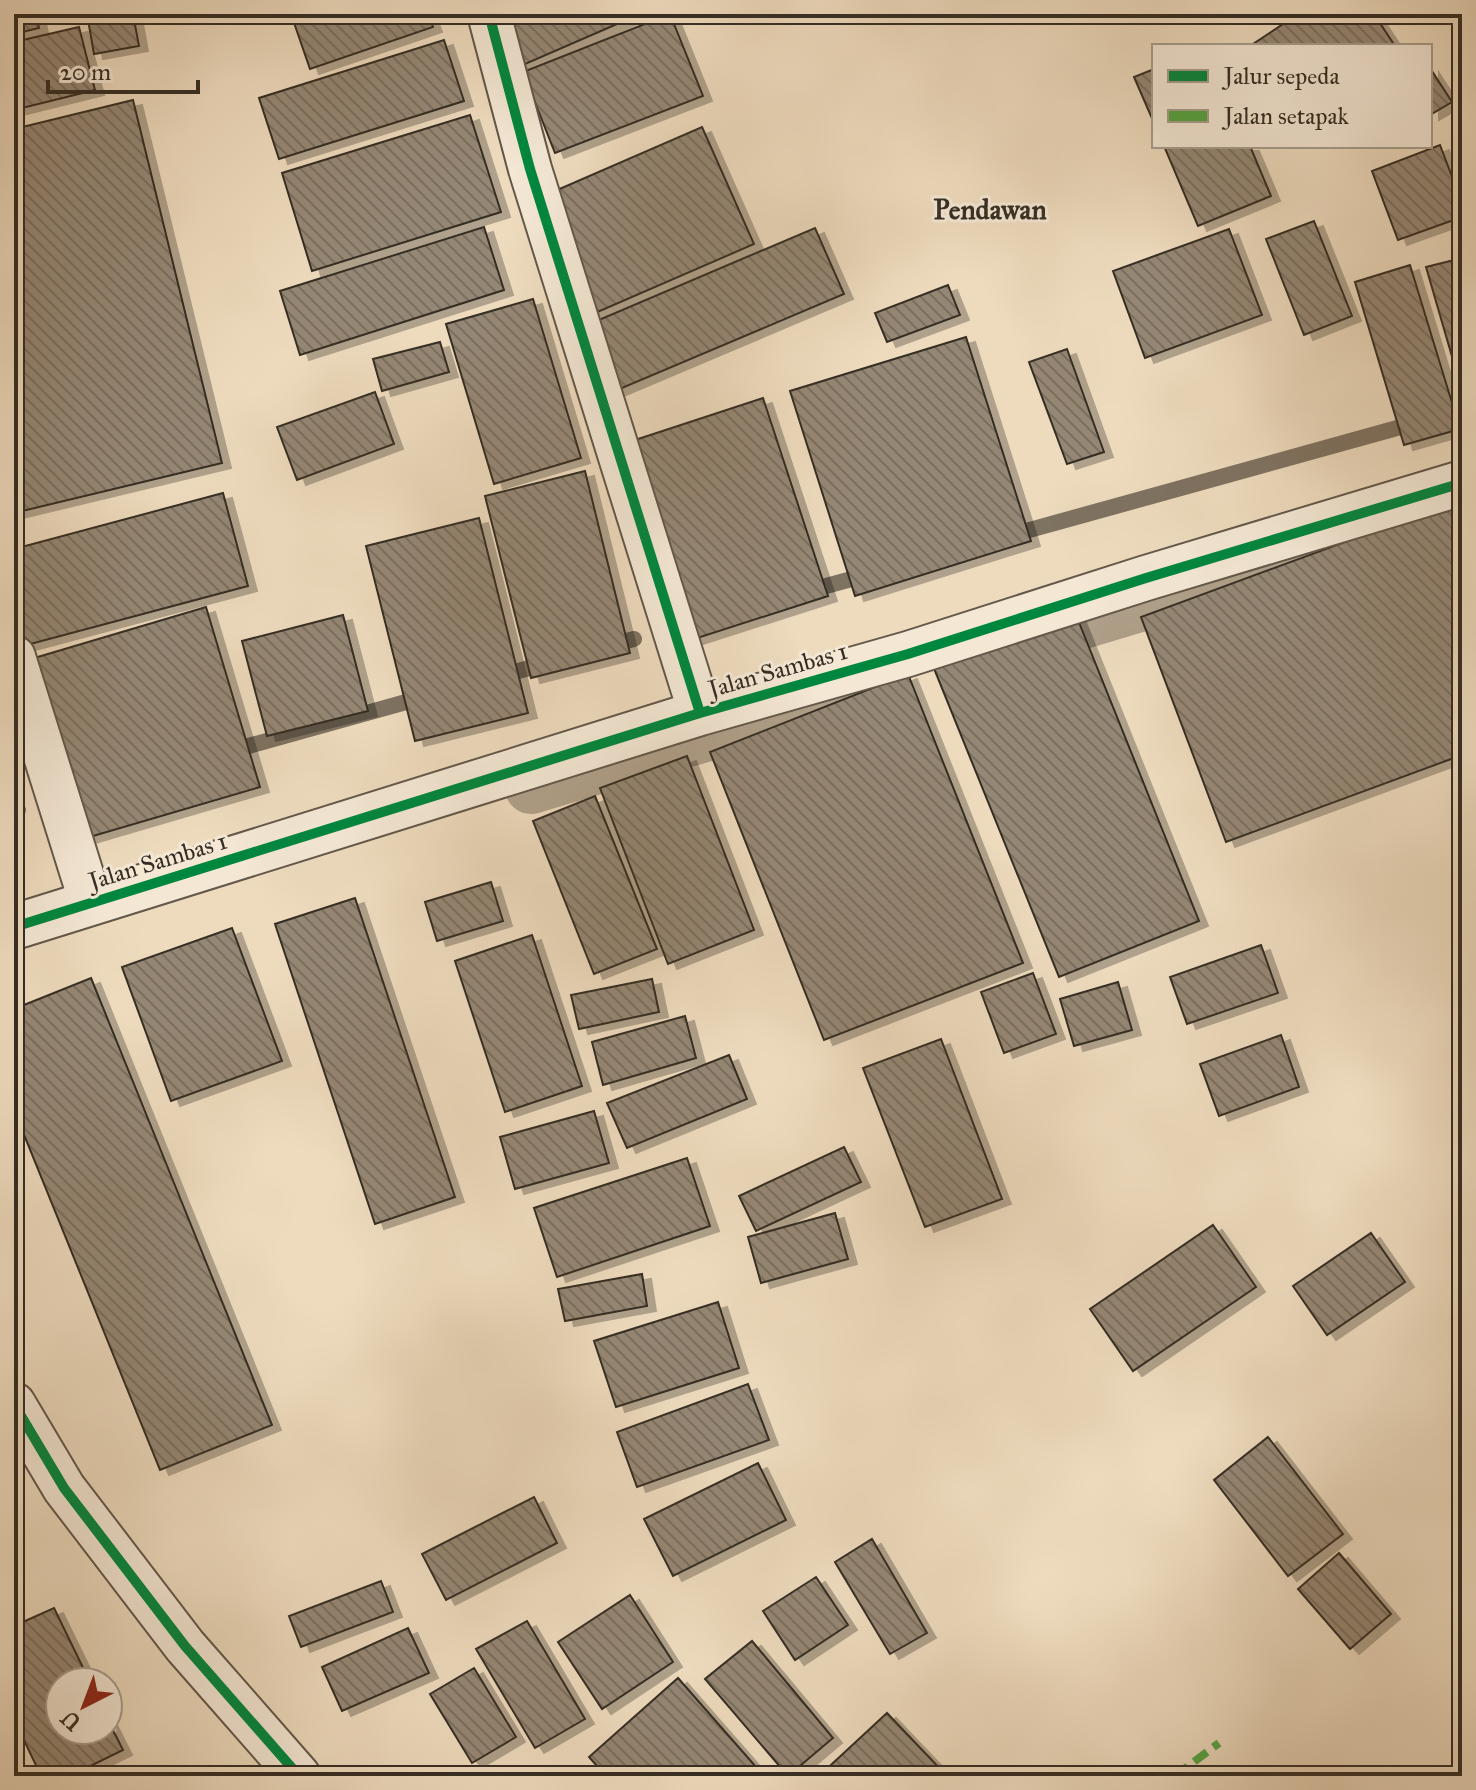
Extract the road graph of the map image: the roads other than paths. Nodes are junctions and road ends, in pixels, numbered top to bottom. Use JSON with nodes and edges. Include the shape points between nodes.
{"nodes":[{"id":1,"x":489,"y":14,"type":"edge"},
{"id":2,"x":1462,"y":483,"type":"edge"},
{"id":3,"x":14,"y":657,"type":"edge"},
{"id":4,"x":700,"y":713,"type":"junction"},
{"id":5,"x":91,"y":903,"type":"junction"},
{"id":6,"x":14,"y":927,"type":"edge"},
{"id":7,"x":14,"y":1404,"type":"edge"},
{"id":8,"x":299,"y":1776,"type":"edge"}],
"edges":[{"from":1,"to":4,"type":"street","via":[[530,169]]},
{"from":2,"to":4,"type":"street","name":"Jalan Sambas 1"},
{"from":3,"to":5,"type":"street"},
{"from":4,"to":5,"type":"street","name":"Jalan Sambas 1"},
{"from":5,"to":6,"type":"street","name":"Jalan Sambas 1"},
{"from":7,"to":8,"type":"street","via":[[74,1501],[185,1646]]}]}
